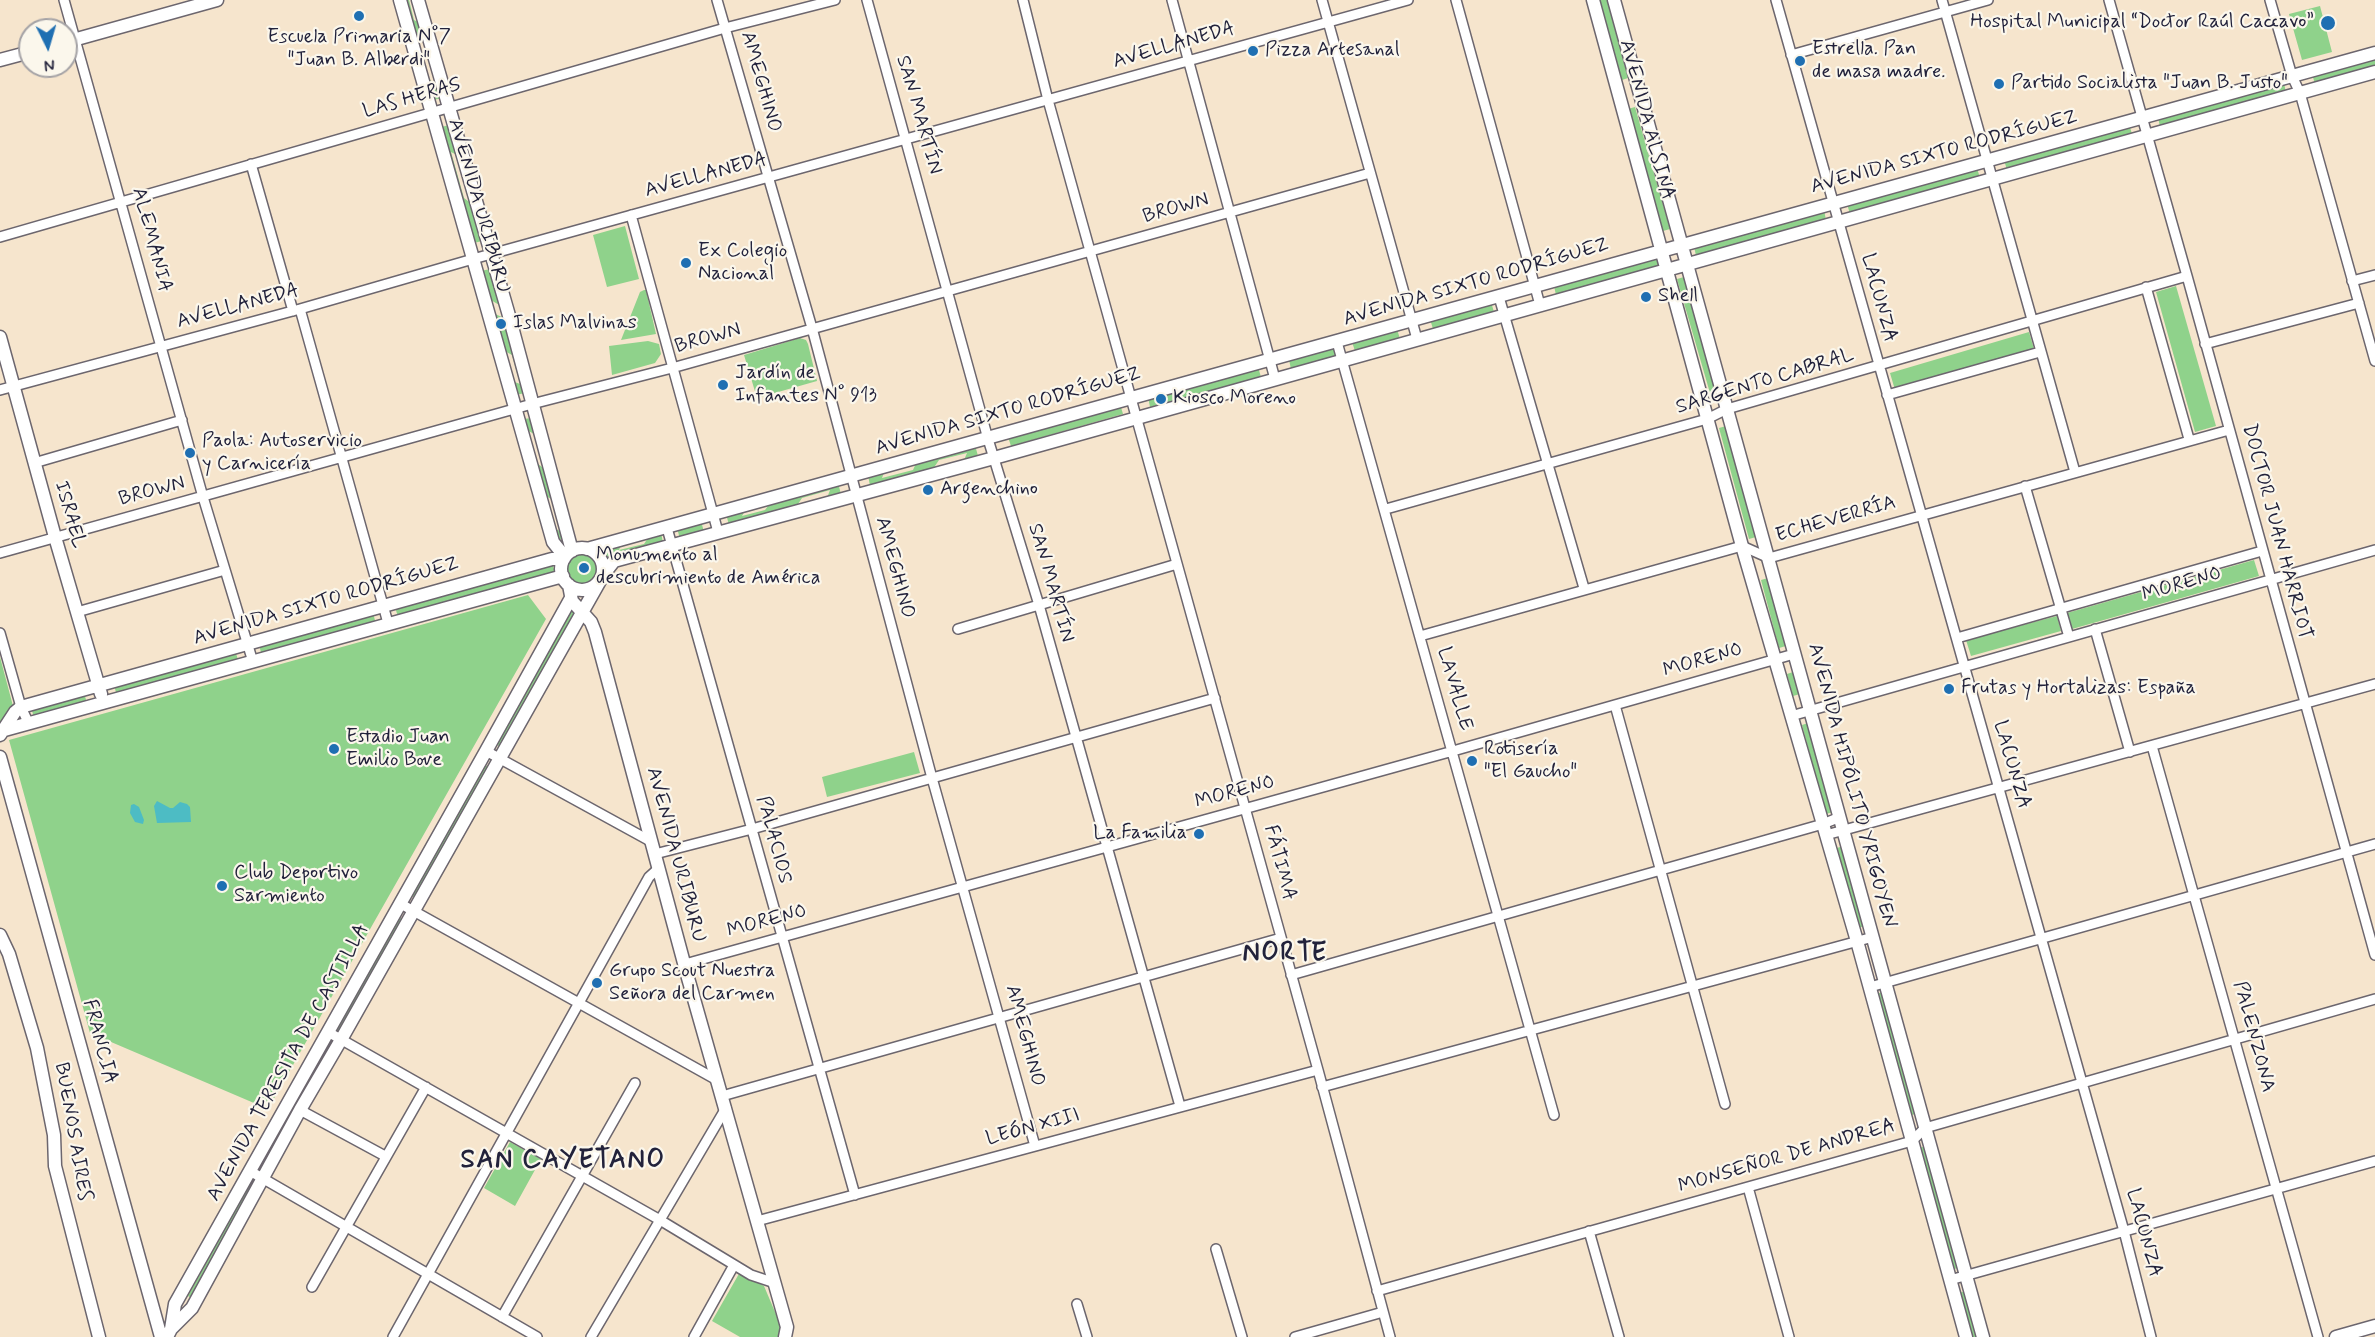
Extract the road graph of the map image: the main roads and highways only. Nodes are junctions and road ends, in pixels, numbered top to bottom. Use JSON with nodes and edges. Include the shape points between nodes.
{"nodes":[{"id":1,"x":217,"y":0,"type":"edge"},
{"id":2,"x":400,"y":0,"type":"edge"},
{"id":3,"x":418,"y":0,"type":"edge"},
{"id":4,"x":1593,"y":0,"type":"edge"},
{"id":5,"x":1614,"y":0,"type":"edge"},
{"id":6,"x":78,"y":39,"type":"edge"},
{"id":7,"x":2375,"y":53,"type":"edge"},
{"id":8,"x":18,"y":55,"type":"edge"},
{"id":9,"x":0,"y":60,"type":"edge"},
{"id":10,"x":2375,"y":72,"type":"edge"},
{"id":11,"x":1640,"y":90,"type":"junction"},
{"id":12,"x":1619,"y":96,"type":"junction"},
{"id":13,"x":1683,"y":245,"type":"junction"},
{"id":14,"x":1662,"y":251,"type":"junction"},
{"id":15,"x":1688,"y":264,"type":"junction"},
{"id":16,"x":1668,"y":270,"type":"junction"},
{"id":17,"x":0,"y":337,"type":"edge"},
{"id":18,"x":587,"y":549,"type":"junction"},
{"id":19,"x":567,"y":556,"type":"junction"},
{"id":20,"x":602,"y":577,"type":"junction"},
{"id":21,"x":568,"y":586,"type":"junction"},
{"id":22,"x":583,"y":614,"type":"junction"},
{"id":23,"x":98,"y":686,"type":"junction"},
{"id":24,"x":104,"y":703,"type":"junction"},
{"id":25,"x":1,"y":733,"type":"edge"},
{"id":26,"x":0,"y":757,"type":"edge"},
{"id":27,"x":0,"y":935,"type":"edge"},
{"id":28,"x":2375,"y":1326,"type":"edge"},
{"id":29,"x":166,"y":1334,"type":"edge"},
{"id":30,"x":99,"y":1337,"type":"edge"},
{"id":31,"x":785,"y":1337,"type":"edge"},
{"id":32,"x":1966,"y":1337,"type":"edge"},
{"id":33,"x":1983,"y":1337,"type":"edge"},
{"id":34,"x":2336,"y":1337,"type":"edge"}],
"edges":[{"from":1,"to":6,"type":"main road"},
{"from":2,"to":19,"type":"main road","name":"AVENIDA URIBURU","via":[[553,542]]},
{"from":3,"to":19,"type":"main road","name":"AVENIDA URIBURU","via":[[532,404]]},
{"from":4,"to":12,"type":"main road","name":"AVENIDA ALSINA"},
{"from":5,"to":11,"type":"main road","name":"AVENIDA ALSINA"},
{"from":7,"to":13,"type":"main road","name":"AVENIDA SIXTO RODRÍGUEZ"},
{"from":8,"to":9,"type":"main road"},
{"from":10,"to":15,"type":"main road","name":"AVENIDA SIXTO RODRÍGUEZ"},
{"from":11,"to":12,"type":"main road"},
{"from":11,"to":13,"type":"main road","name":"AVENIDA ALSINA"},
{"from":12,"to":14,"type":"main road","name":"AVENIDA ALSINA"},
{"from":13,"to":14,"type":"main road","name":"AVENIDA SIXTO RODRÍGUEZ"},
{"from":13,"to":15,"type":"main road","name":"AVENIDA HIPÓLITO YRIGOYEN"},
{"from":14,"to":16,"type":"main road","name":"AVENIDA HIPÓLITO YRIGOYEN"},
{"from":14,"to":18,"type":"main road","name":"AVENIDA SIXTO RODRÍGUEZ"},
{"from":15,"to":16,"type":"main road","name":"AVENIDA SIXTO RODRÍGUEZ"},
{"from":15,"to":33,"type":"main road","name":"AVENIDA HIPÓLITO YRIGOYEN"},
{"from":16,"to":20,"type":"main road","name":"AVENIDA SIXTO RODRÍGUEZ","via":[[614,561]]},
{"from":16,"to":32,"type":"main road","name":"AVENIDA HIPÓLITO YRIGOYEN"},
{"from":17,"to":23,"type":"main road","name":"ISRAEL"},
{"from":18,"to":19,"type":"main road"},
{"from":18,"to":20,"type":"main road","via":[[599,556]]},
{"from":19,"to":21,"type":"main road","via":[[561,567]]},
{"from":19,"to":23,"type":"main road","name":"AVENIDA SIXTO RODRÍGUEZ"},
{"from":20,"to":21,"type":"main road","via":[[586,590]]},
{"from":20,"to":22,"type":"main road","name":"AVENIDA TERESITA DE CASTILLA"},
{"from":21,"to":22,"type":"main road"},
{"from":21,"to":24,"type":"main road","name":"AVENIDA SIXTO RODRÍGUEZ","via":[[388,623]]},
{"from":21,"to":29,"type":"main road","name":"AVENIDA TERESITA DE CASTILLA","via":[[486,751],[175,1304]]},
{"from":22,"to":29,"type":"main road","name":"AVENIDA TERESITA DE CASTILLA","via":[[300,1110],[192,1308]]},
{"from":22,"to":31,"type":"main road","name":"AVENIDA URIBURU","via":[[595,632],[787,1327]]},
{"from":23,"to":24,"type":"main road","name":"ISRAEL"},
{"from":23,"to":25,"type":"main road","name":"AVENIDA SIXTO RODRÍGUEZ","via":[[21,707]]},
{"from":24,"to":25,"type":"main road","name":"AVENIDA SIXTO RODRÍGUEZ","via":[[28,722]]},
{"from":26,"to":29,"type":"main road","name":"FRANCIA"},
{"from":27,"to":30,"type":"main road","name":"BUENOS AIRES","via":[[37,1048],[54,1135],[55,1166]]},
{"from":28,"to":34,"type":"main road"}]}
